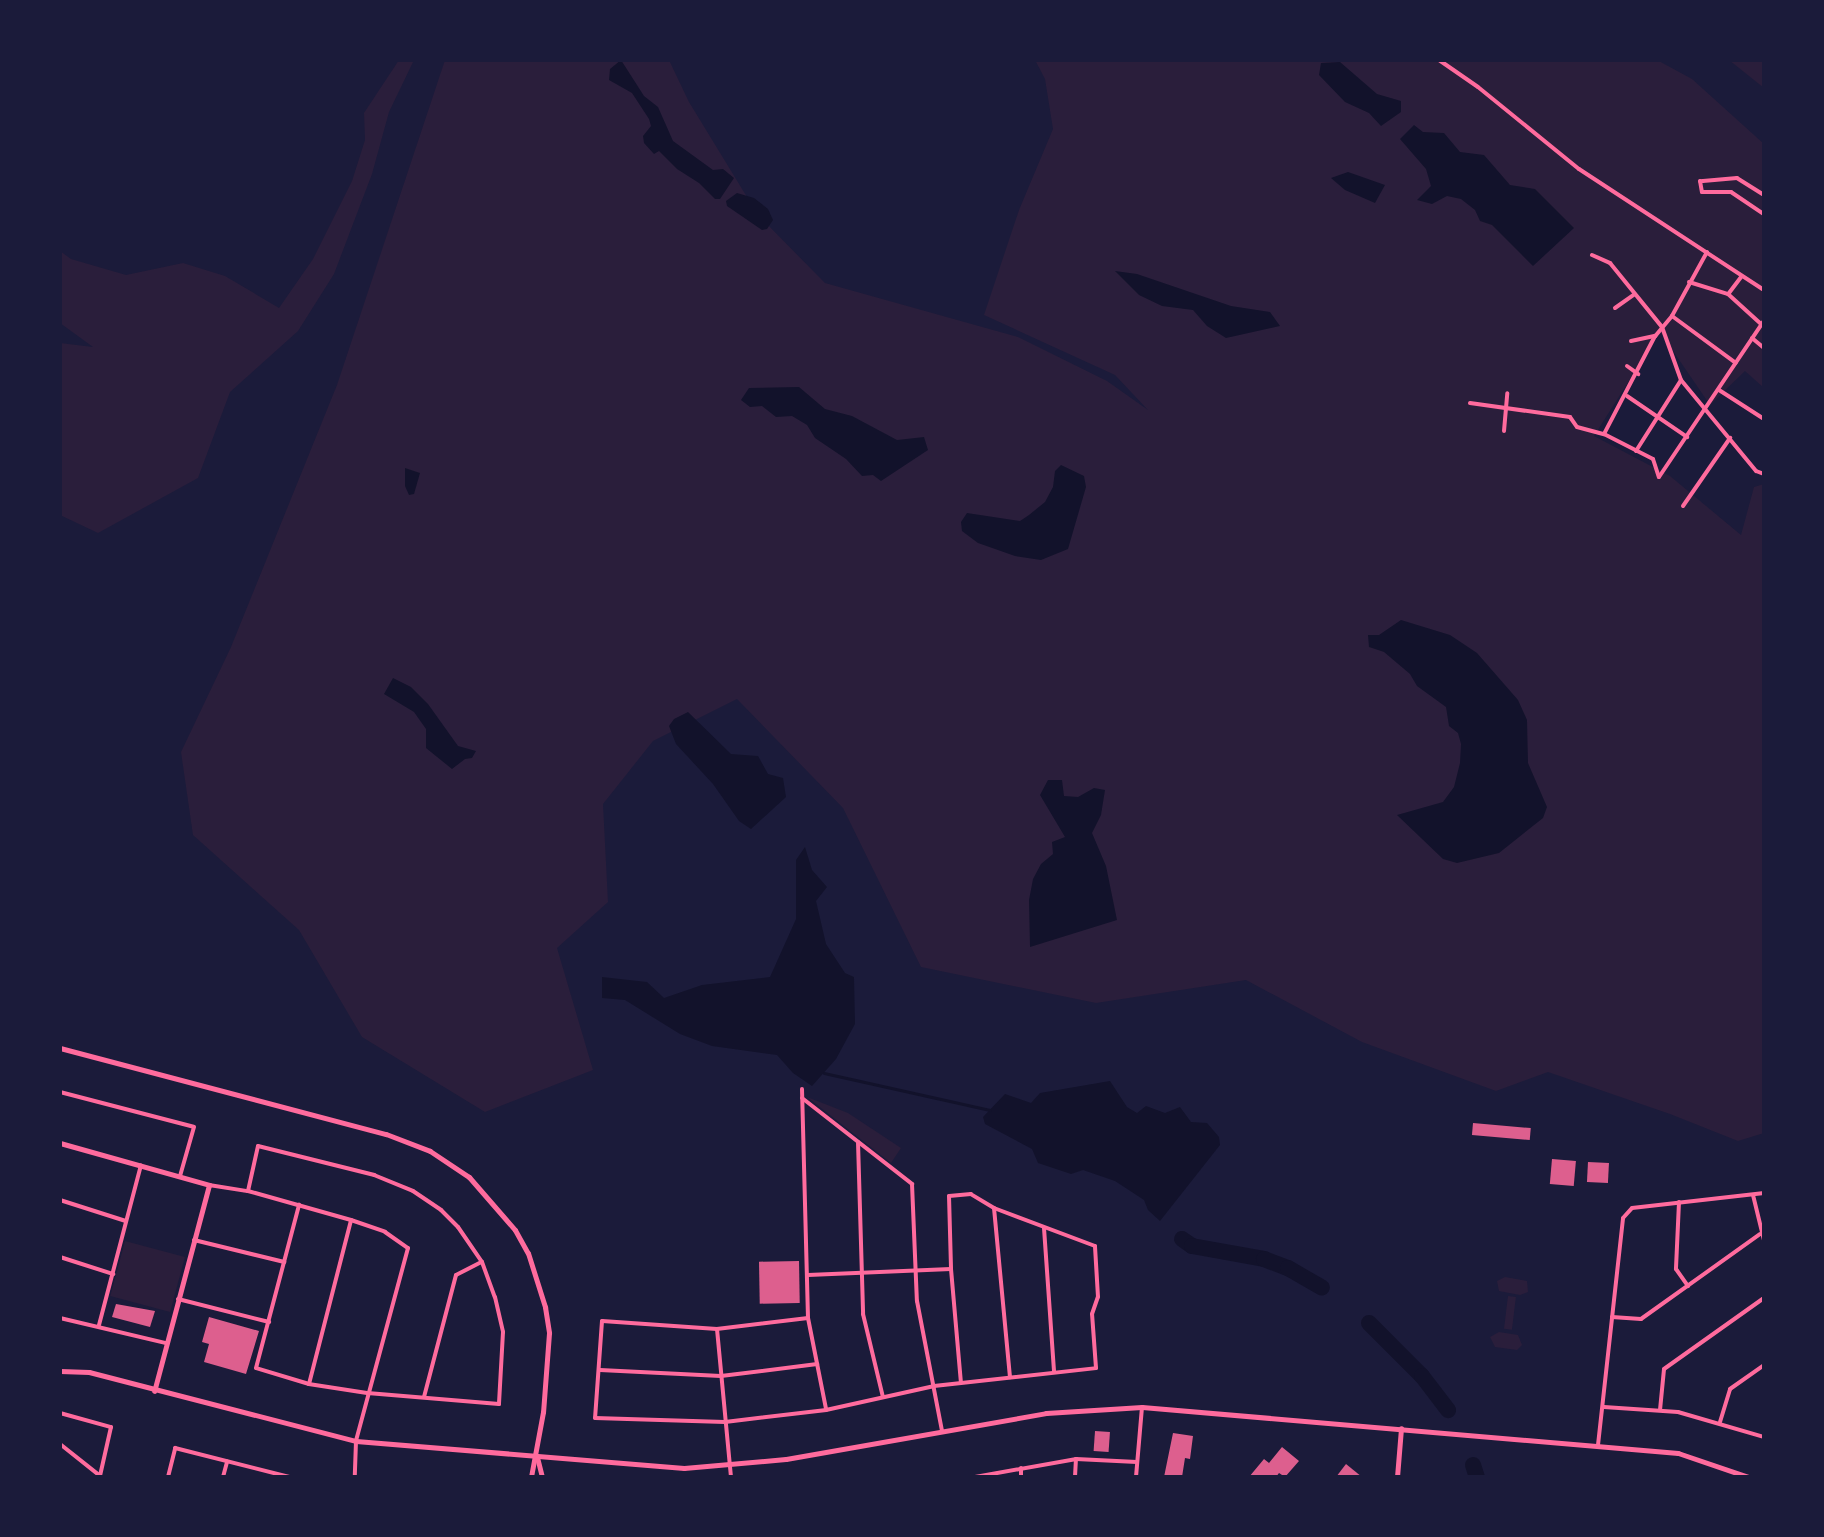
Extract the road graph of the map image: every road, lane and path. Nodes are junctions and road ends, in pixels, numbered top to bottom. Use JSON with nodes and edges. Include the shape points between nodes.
{"nodes":[{"id":1,"x":1439,"y":60,"type":"edge"},
{"id":2,"x":1764,"y":195,"type":"edge"},
{"id":3,"x":1764,"y":214,"type":"edge"},
{"id":4,"x":1707,"y":252,"type":"junction"},
{"id":5,"x":1592,"y":255,"type":"dead end"},
{"id":6,"x":1742,"y":276,"type":"junction"},
{"id":7,"x":1689,"y":282,"type":"junction"},
{"id":8,"x":1764,"y":290,"type":"edge"},
{"id":9,"x":1635,"y":294,"type":"junction"},
{"id":10,"x":1728,"y":294,"type":"junction"},
{"id":11,"x":1615,"y":308,"type":"dead end"},
{"id":12,"x":1672,"y":316,"type":"junction"},
{"id":13,"x":1763,"y":323,"type":"edge"},
{"id":14,"x":1662,"y":327,"type":"junction"},
{"id":15,"x":1655,"y":336,"type":"junction"},
{"id":16,"x":1752,"y":338,"type":"junction"},
{"id":17,"x":1631,"y":341,"type":"dead end"},
{"id":18,"x":1764,"y":348,"type":"edge"},
{"id":19,"x":1736,"y":363,"type":"junction"},
{"id":20,"x":1627,"y":366,"type":"dead end"},
{"id":21,"x":1638,"y":374,"type":"junction"},
{"id":22,"x":1681,"y":380,"type":"junction"},
{"id":23,"x":1718,"y":390,"type":"junction"},
{"id":24,"x":1507,"y":393,"type":"dead end"},
{"id":25,"x":1627,"y":396,"type":"junction"},
{"id":26,"x":1470,"y":403,"type":"dead end"},
{"id":27,"x":1505,"y":408,"type":"junction"},
{"id":28,"x":1706,"y":408,"type":"junction"},
{"id":29,"x":1657,"y":417,"type":"junction"},
{"id":30,"x":1764,"y":419,"type":"edge"},
{"id":31,"x":1504,"y":431,"type":"dead end"},
{"id":32,"x":1604,"y":434,"type":"junction"},
{"id":33,"x":1687,"y":437,"type":"junction"},
{"id":34,"x":1730,"y":438,"type":"junction"},
{"id":35,"x":1636,"y":451,"type":"junction"},
{"id":36,"x":1764,"y":474,"type":"edge"},
{"id":37,"x":1683,"y":506,"type":"dead end"},
{"id":38,"x":60,"y":1048,"type":"edge"},
{"id":39,"x":802,"y":1089,"type":"dead end"},
{"id":40,"x":60,"y":1092,"type":"edge"},
{"id":41,"x":802,"y":1098,"type":"junction"},
{"id":42,"x":858,"y":1142,"type":"junction"},
{"id":43,"x":60,"y":1143,"type":"edge"},
{"id":44,"x":141,"y":1165,"type":"junction"},
{"id":45,"x":180,"y":1176,"type":"junction"},
{"id":46,"x":209,"y":1185,"type":"junction"},
{"id":47,"x":248,"y":1191,"type":"junction"},
{"id":48,"x":1764,"y":1193,"type":"edge"},
{"id":49,"x":1753,"y":1195,"type":"junction"},
{"id":50,"x":60,"y":1200,"type":"edge"},
{"id":51,"x":1679,"y":1202,"type":"junction"},
{"id":52,"x":299,"y":1205,"type":"junction"},
{"id":53,"x":994,"y":1208,"type":"junction"},
{"id":54,"x":351,"y":1220,"type":"junction"},
{"id":55,"x":127,"y":1221,"type":"junction"},
{"id":56,"x":1044,"y":1228,"type":"junction"},
{"id":57,"x":1760,"y":1234,"type":"junction"},
{"id":58,"x":194,"y":1240,"type":"junction"},
{"id":59,"x":1764,"y":1240,"type":"edge"},
{"id":60,"x":60,"y":1257,"type":"edge"},
{"id":61,"x":284,"y":1262,"type":"junction"},
{"id":62,"x":482,"y":1262,"type":"junction"},
{"id":63,"x":951,"y":1269,"type":"junction"},
{"id":64,"x":917,"y":1270,"type":"junction"},
{"id":65,"x":862,"y":1273,"type":"junction"},
{"id":66,"x":113,"y":1274,"type":"junction"},
{"id":67,"x":808,"y":1275,"type":"junction"},
{"id":68,"x":1688,"y":1286,"type":"junction"},
{"id":69,"x":1764,"y":1298,"type":"edge"},
{"id":70,"x":178,"y":1299,"type":"junction"},
{"id":71,"x":1612,"y":1317,"type":"junction"},
{"id":72,"x":60,"y":1318,"type":"edge"},
{"id":73,"x":808,"y":1318,"type":"junction"},
{"id":74,"x":269,"y":1322,"type":"junction"},
{"id":75,"x":99,"y":1325,"type":"junction"},
{"id":76,"x":717,"y":1329,"type":"junction"},
{"id":77,"x":167,"y":1344,"type":"junction"},
{"id":78,"x":817,"y":1364,"type":"junction"},
{"id":79,"x":1764,"y":1365,"type":"edge"},
{"id":80,"x":600,"y":1370,"type":"junction"},
{"id":81,"x":60,"y":1371,"type":"edge"},
{"id":82,"x":1054,"y":1372,"type":"junction"},
{"id":83,"x":721,"y":1376,"type":"junction"},
{"id":84,"x":1010,"y":1377,"type":"junction"},
{"id":85,"x":961,"y":1383,"type":"junction"},
{"id":86,"x":309,"y":1384,"type":"junction"},
{"id":87,"x":934,"y":1386,"type":"junction"},
{"id":88,"x":154,"y":1391,"type":"junction"},
{"id":89,"x":367,"y":1393,"type":"junction"},
{"id":90,"x":424,"y":1397,"type":"junction"},
{"id":91,"x":884,"y":1398,"type":"junction"},
{"id":92,"x":1142,"y":1407,"type":"junction"},
{"id":93,"x":1604,"y":1407,"type":"junction"},
{"id":94,"x":826,"y":1410,"type":"junction"},
{"id":95,"x":1660,"y":1410,"type":"junction"},
{"id":96,"x":60,"y":1413,"type":"edge"},
{"id":97,"x":725,"y":1422,"type":"junction"},
{"id":98,"x":1720,"y":1422,"type":"junction"},
{"id":99,"x":1401,"y":1428,"type":"junction"},
{"id":100,"x":942,"y":1431,"type":"junction"},
{"id":101,"x":1764,"y":1437,"type":"edge"},
{"id":102,"x":356,"y":1441,"type":"junction"},
{"id":103,"x":60,"y":1444,"type":"edge"},
{"id":104,"x":1598,"y":1445,"type":"junction"},
{"id":105,"x":537,"y":1456,"type":"junction"},
{"id":106,"x":1076,"y":1459,"type":"junction"},
{"id":107,"x":227,"y":1462,"type":"junction"},
{"id":108,"x":1137,"y":1462,"type":"junction"},
{"id":109,"x":728,"y":1466,"type":"junction"},
{"id":110,"x":1021,"y":1468,"type":"junction"},
{"id":111,"x":101,"y":1476,"type":"edge"},
{"id":112,"x":277,"y":1476,"type":"edge"},
{"id":113,"x":168,"y":1477,"type":"edge"},
{"id":114,"x":223,"y":1477,"type":"edge"},
{"id":115,"x":290,"y":1477,"type":"edge"},
{"id":116,"x":355,"y":1477,"type":"edge"},
{"id":117,"x":531,"y":1477,"type":"edge"},
{"id":118,"x":542,"y":1477,"type":"edge"},
{"id":119,"x":731,"y":1477,"type":"edge"},
{"id":120,"x":975,"y":1477,"type":"edge"},
{"id":121,"x":1021,"y":1477,"type":"edge"},
{"id":122,"x":1075,"y":1477,"type":"edge"},
{"id":123,"x":1136,"y":1477,"type":"edge"},
{"id":124,"x":1397,"y":1477,"type":"edge"},
{"id":125,"x":1748,"y":1477,"type":"edge"}],
"edges":[{"from":1,"to":4,"type":"street","via":[[1579,169]]},
{"from":2,"to":3,"type":"street","via":[[1737,178],[1700,181],[1702,192],[1731,192]]},
{"from":4,"to":6,"type":"street"},
{"from":4,"to":7,"type":"street"},
{"from":5,"to":9,"type":"street","via":[[1610,263]]},
{"from":6,"to":8,"type":"street"},
{"from":6,"to":10,"type":"street"},
{"from":7,"to":10,"type":"street"},
{"from":7,"to":12,"type":"street"},
{"from":9,"to":11,"type":"street"},
{"from":9,"to":14,"type":"street"},
{"from":10,"to":13,"type":"street"},
{"from":12,"to":14,"type":"street"},
{"from":12,"to":19,"type":"street"},
{"from":13,"to":16,"type":"street"},
{"from":14,"to":15,"type":"street"},
{"from":14,"to":22,"type":"street"},
{"from":15,"to":17,"type":"street"},
{"from":15,"to":21,"type":"street"},
{"from":16,"to":18,"type":"street"},
{"from":16,"to":19,"type":"street"},
{"from":19,"to":23,"type":"street"},
{"from":20,"to":21,"type":"street"},
{"from":21,"to":25,"type":"street"},
{"from":22,"to":28,"type":"street"},
{"from":22,"to":29,"type":"street"},
{"from":23,"to":28,"type":"street"},
{"from":23,"to":30,"type":"street"},
{"from":24,"to":27,"type":"street"},
{"from":25,"to":29,"type":"street"},
{"from":25,"to":32,"type":"street"},
{"from":26,"to":27,"type":"street"},
{"from":27,"to":31,"type":"street"},
{"from":27,"to":32,"type":"street","via":[[1570,417],[1577,427]]},
{"from":28,"to":33,"type":"street"},
{"from":28,"to":34,"type":"street"},
{"from":29,"to":33,"type":"street"},
{"from":29,"to":35,"type":"street"},
{"from":32,"to":35,"type":"street"},
{"from":33,"to":35,"type":"street","via":[[1659,477],[1653,459]]},
{"from":34,"to":36,"type":"street"},
{"from":34,"to":37,"type":"street"},
{"from":38,"to":105,"type":"street","via":[[386,1134],[430,1151],[469,1177],[515,1230],[545,1307],[549,1333]]},
{"from":39,"to":41,"type":"street"},
{"from":40,"to":45,"type":"street","via":[[194,1127]]},
{"from":41,"to":42,"type":"street"},
{"from":41,"to":67,"type":"street"},
{"from":42,"to":64,"type":"street","via":[[912,1184]]},
{"from":42,"to":65,"type":"street"},
{"from":43,"to":44,"type":"street"},
{"from":44,"to":45,"type":"street"},
{"from":44,"to":55,"type":"street"},
{"from":45,"to":46,"type":"street"},
{"from":46,"to":47,"type":"street"},
{"from":46,"to":58,"type":"street"},
{"from":47,"to":52,"type":"street"},
{"from":47,"to":62,"type":"street","via":[[258,1146],[374,1175],[441,1210]]},
{"from":48,"to":49,"type":"street"},
{"from":49,"to":51,"type":"street"},
{"from":49,"to":57,"type":"street"},
{"from":50,"to":55,"type":"street"},
{"from":51,"to":68,"type":"street","via":[[1676,1269]]},
{"from":51,"to":71,"type":"street","via":[[1632,1208],[1623,1218]]},
{"from":52,"to":54,"type":"street"},
{"from":52,"to":61,"type":"street"},
{"from":53,"to":56,"type":"street"},
{"from":53,"to":63,"type":"street","via":[[971,1194],[949,1196]]},
{"from":53,"to":84,"type":"street"},
{"from":54,"to":86,"type":"street"},
{"from":54,"to":89,"type":"street","via":[[385,1232],[408,1248]]},
{"from":55,"to":66,"type":"street"},
{"from":56,"to":82,"type":"street"},
{"from":56,"to":82,"type":"street","via":[[1095,1246],[1096,1368]]},
{"from":57,"to":59,"type":"street"},
{"from":57,"to":68,"type":"street"},
{"from":58,"to":61,"type":"street"},
{"from":58,"to":70,"type":"street"},
{"from":60,"to":66,"type":"street"},
{"from":61,"to":74,"type":"street"},
{"from":62,"to":90,"type":"street","via":[[456,1275]]},
{"from":62,"to":90,"type":"street","via":[[503,1332],[499,1404]]},
{"from":63,"to":64,"type":"street"},
{"from":63,"to":85,"type":"street"},
{"from":64,"to":65,"type":"street"},
{"from":64,"to":87,"type":"street","via":[[917,1301]]},
{"from":65,"to":67,"type":"street"},
{"from":65,"to":91,"type":"street","via":[[863,1314]]},
{"from":66,"to":75,"type":"street"},
{"from":67,"to":73,"type":"street"},
{"from":68,"to":71,"type":"street","via":[[1641,1319]]},
{"from":69,"to":95,"type":"street","via":[[1664,1369]]},
{"from":70,"to":74,"type":"street"},
{"from":70,"to":77,"type":"street"},
{"from":71,"to":93,"type":"street"},
{"from":72,"to":75,"type":"street"},
{"from":73,"to":76,"type":"street"},
{"from":73,"to":78,"type":"street"},
{"from":74,"to":86,"type":"street","via":[[256,1368]]},
{"from":75,"to":77,"type":"street"},
{"from":76,"to":80,"type":"street","via":[[602,1321]]},
{"from":76,"to":83,"type":"street"},
{"from":77,"to":88,"type":"street"},
{"from":78,"to":83,"type":"street"},
{"from":78,"to":94,"type":"street"},
{"from":79,"to":98,"type":"street","via":[[1730,1389]]},
{"from":80,"to":83,"type":"street"},
{"from":80,"to":97,"type":"street","via":[[595,1418]]},
{"from":81,"to":88,"type":"street","via":[[89,1372]]},
{"from":82,"to":84,"type":"street"},
{"from":83,"to":97,"type":"street"},
{"from":84,"to":85,"type":"street"},
{"from":85,"to":87,"type":"street"},
{"from":86,"to":89,"type":"street"},
{"from":87,"to":91,"type":"street"},
{"from":87,"to":100,"type":"street"},
{"from":88,"to":102,"type":"street"},
{"from":89,"to":90,"type":"street"},
{"from":89,"to":102,"type":"street"},
{"from":91,"to":94,"type":"street"},
{"from":92,"to":99,"type":"street"},
{"from":92,"to":100,"type":"street","via":[[1046,1413]]},
{"from":92,"to":108,"type":"street"},
{"from":93,"to":95,"type":"street"},
{"from":93,"to":104,"type":"street"},
{"from":94,"to":97,"type":"street"},
{"from":95,"to":98,"type":"street"},
{"from":96,"to":111,"type":"street","via":[[111,1427]]},
{"from":97,"to":109,"type":"street"},
{"from":98,"to":101,"type":"street"},
{"from":99,"to":104,"type":"street"},
{"from":99,"to":124,"type":"street"},
{"from":100,"to":109,"type":"street"},
{"from":102,"to":105,"type":"street"},
{"from":102,"to":116,"type":"street"},
{"from":103,"to":111,"type":"street"},
{"from":104,"to":125,"type":"street","via":[[1678,1453]]},
{"from":105,"to":109,"type":"street","via":[[684,1468]]},
{"from":105,"to":117,"type":"street"},
{"from":105,"to":118,"type":"street"},
{"from":106,"to":108,"type":"street"},
{"from":106,"to":110,"type":"street"},
{"from":106,"to":122,"type":"street"},
{"from":107,"to":112,"type":"street"},
{"from":107,"to":113,"type":"street","via":[[175,1448]]},
{"from":107,"to":114,"type":"street"},
{"from":108,"to":123,"type":"street"},
{"from":109,"to":119,"type":"street"},
{"from":110,"to":120,"type":"street"},
{"from":110,"to":121,"type":"street"},
{"from":112,"to":115,"type":"street"}]}
